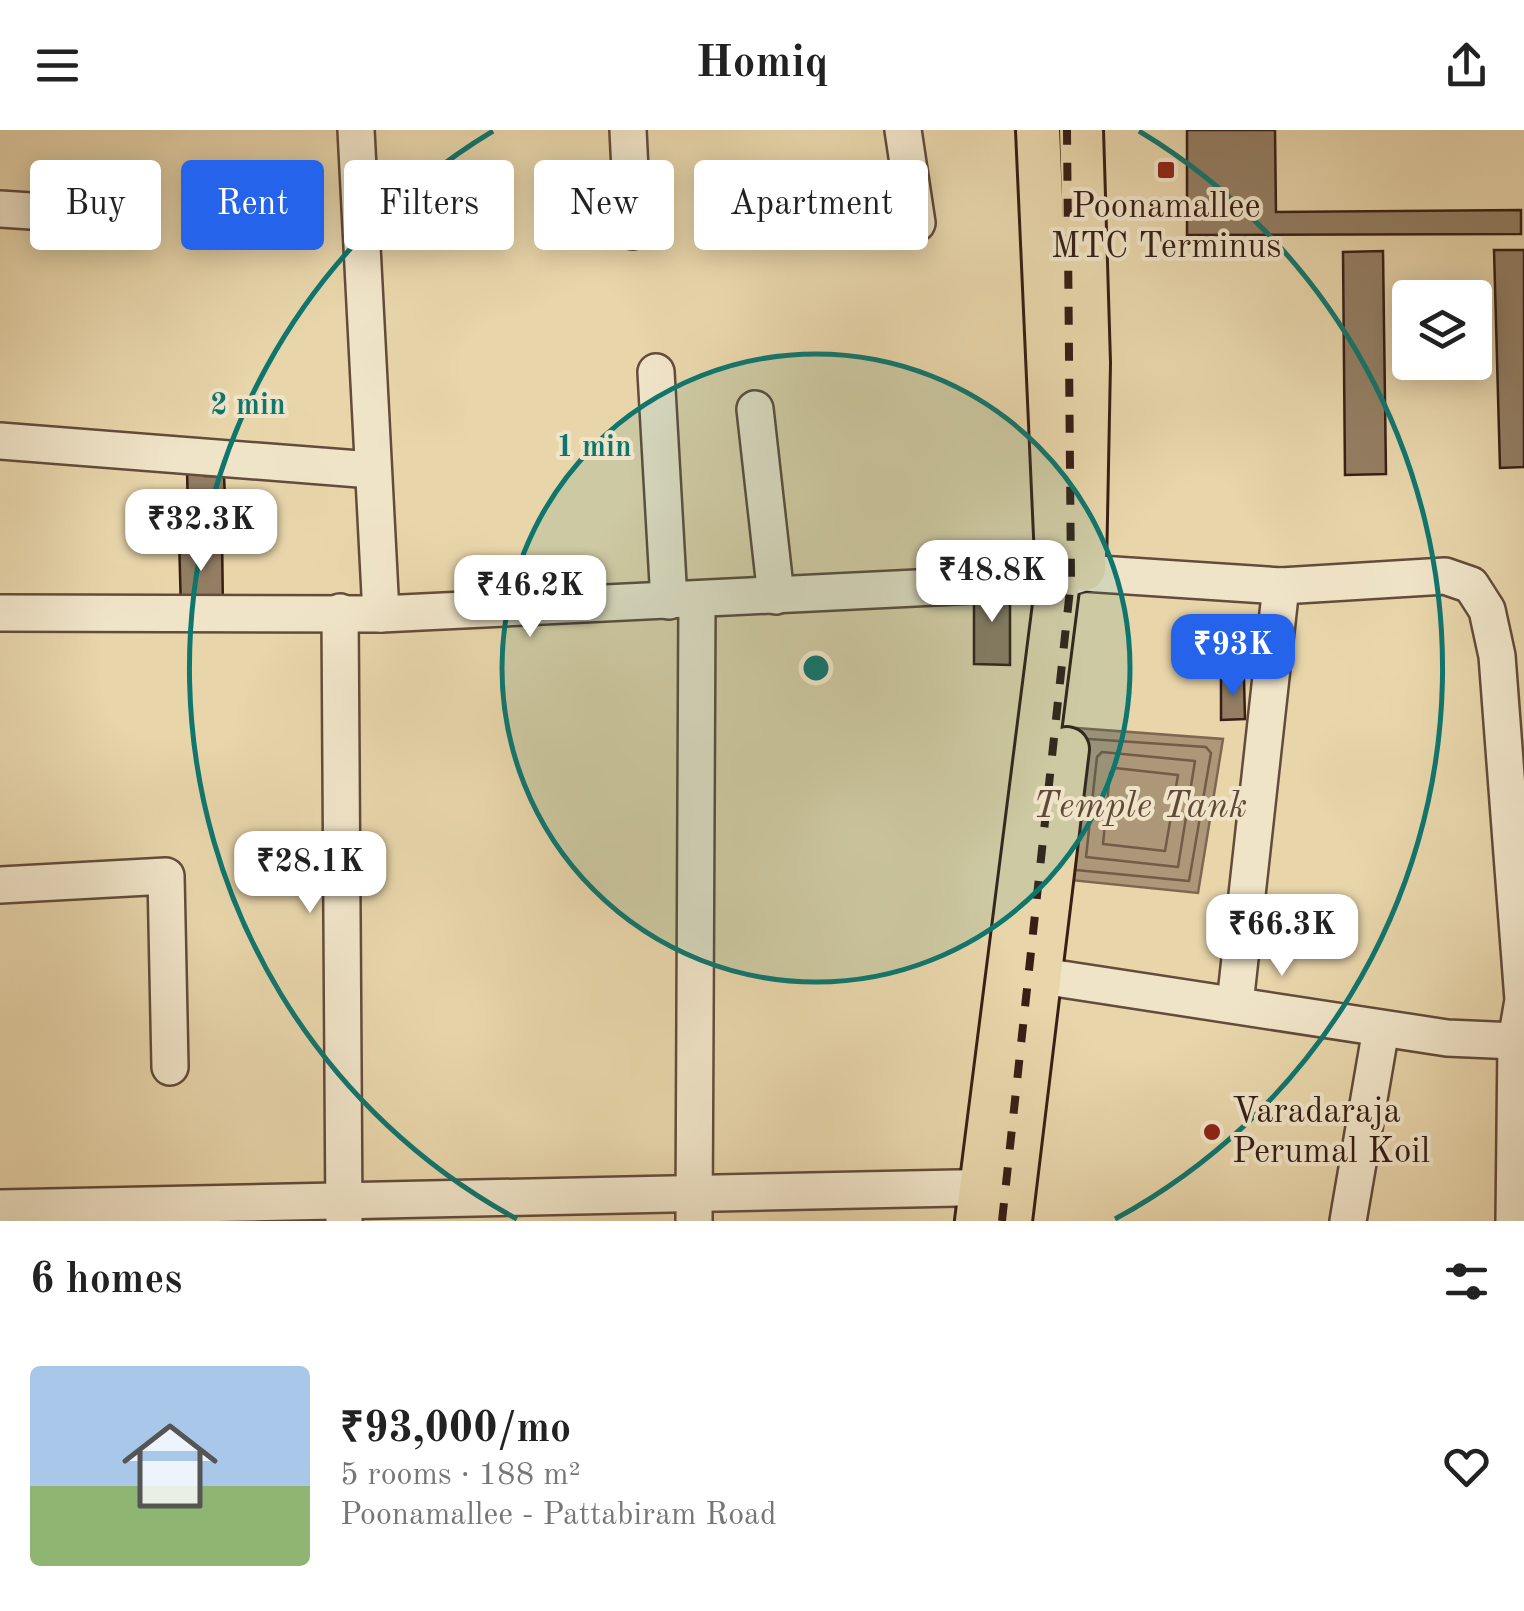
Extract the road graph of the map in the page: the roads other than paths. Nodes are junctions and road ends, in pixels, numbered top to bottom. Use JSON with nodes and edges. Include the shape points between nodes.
{"nodes":[{"id":1,"x":356,"y":130,"type":"edge"},
{"id":2,"x":628,"y":130,"type":"edge"},
{"id":3,"x":904,"y":130,"type":"edge"},
{"id":4,"x":1038,"y":130,"type":"edge"},
{"id":5,"x":1081,"y":130,"type":"edge"},
{"id":6,"x":629,"y":160,"type":"edge"},
{"id":7,"x":908,"y":160,"type":"edge"},
{"id":8,"x":0,"y":209,"type":"edge"},
{"id":9,"x":30,"y":211,"type":"edge"},
{"id":10,"x":656,"y":372,"type":"dead end"},
{"id":11,"x":755,"y":410,"type":"dead end"},
{"id":12,"x":0,"y":441,"type":"edge"},
{"id":13,"x":372,"y":470,"type":"junction"},
{"id":14,"x":1071,"y":577,"type":"junction"},
{"id":15,"x":1281,"y":586,"type":"junction"},
{"id":16,"x":776,"y":596,"type":"junction"},
{"id":17,"x":683,"y":601,"type":"junction"},
{"id":18,"x":340,"y":612,"type":"junction"},
{"id":19,"x":0,"y":613,"type":"edge"},
{"id":20,"x":381,"y":614,"type":"junction"},
{"id":21,"x":0,"y":884,"type":"edge"},
{"id":22,"x":1042,"y":976,"type":"junction"},
{"id":23,"x":1523,"y":999,"type":"edge"},
{"id":24,"x":1236,"y":1004,"type":"junction"},
{"id":25,"x":1381,"y":1029,"type":"junction"},
{"id":26,"x":1516,"y":1041,"type":"junction"},
{"id":27,"x":170,"y":1066,"type":"dead end"},
{"id":28,"x":995,"y":1204,"type":"edge"},
{"id":29,"x":693,"y":1207,"type":"edge"},
{"id":30,"x":0,"y":1208,"type":"edge"},
{"id":31,"x":344,"y":1211,"type":"edge"},
{"id":32,"x":1348,"y":1221,"type":"edge"},
{"id":33,"x":1514,"y":1221,"type":"edge"}],
"edges":[{"from":1,"to":13,"type":"street"},
{"from":2,"to":6,"type":"street"},
{"from":3,"to":7,"type":"street"},
{"from":4,"to":14,"type":"main road"},
{"from":5,"to":14,"type":"main road","via":[[1088,363]]},
{"from":8,"to":9,"type":"street"},
{"from":10,"to":17,"type":"street"},
{"from":11,"to":16,"type":"street"},
{"from":12,"to":13,"type":"street"},
{"from":13,"to":20,"type":"street"},
{"from":14,"to":15,"type":"street"},
{"from":14,"to":16,"type":"street"},
{"from":14,"to":22,"type":"main road"},
{"from":14,"to":28,"type":"main road"},
{"from":15,"to":23,"type":"street","via":[[1445,576],[1472,585],[1487,610],[1497,656]]},
{"from":15,"to":24,"type":"street"},
{"from":16,"to":17,"type":"street"},
{"from":17,"to":20,"type":"street"},
{"from":17,"to":29,"type":"street"},
{"from":18,"to":19,"type":"street"},
{"from":18,"to":20,"type":"street"},
{"from":18,"to":31,"type":"street"},
{"from":21,"to":27,"type":"street","via":[[166,876]]},
{"from":22,"to":24,"type":"street"},
{"from":22,"to":28,"type":"main road"},
{"from":23,"to":26,"type":"street"},
{"from":24,"to":25,"type":"street"},
{"from":25,"to":26,"type":"street"},
{"from":25,"to":32,"type":"street"},
{"from":26,"to":33,"type":"street"},
{"from":28,"to":29,"type":"street"},
{"from":29,"to":31,"type":"street"},
{"from":30,"to":31,"type":"street"}]}
